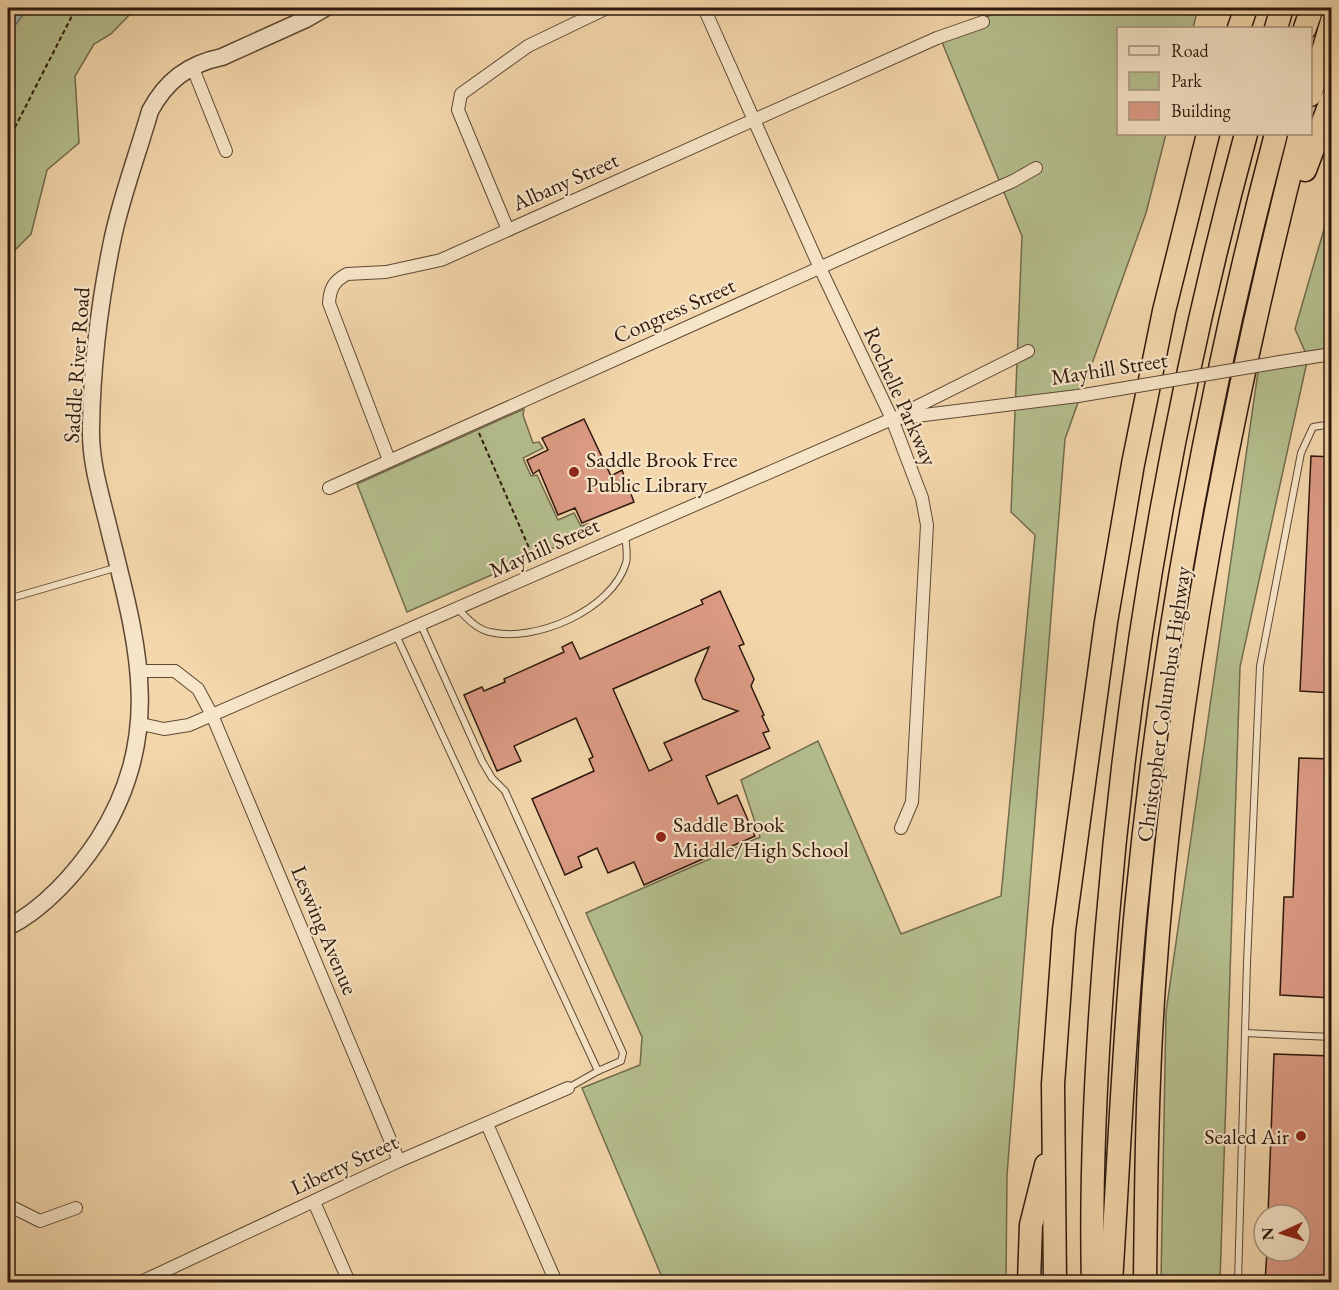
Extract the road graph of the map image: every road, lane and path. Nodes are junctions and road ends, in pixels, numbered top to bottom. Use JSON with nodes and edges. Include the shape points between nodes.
{"nodes":[{"id":1,"x":76,"y":8,"type":"edge"},
{"id":2,"x":325,"y":8,"type":"edge"},
{"id":3,"x":607,"y":8,"type":"edge"},
{"id":4,"x":704,"y":8,"type":"edge"},
{"id":5,"x":1282,"y":8,"type":"edge"},
{"id":6,"x":1312,"y":8,"type":"edge"},
{"id":7,"x":1332,"y":21,"type":"edge"},
{"id":8,"x":983,"y":22,"type":"dead end"},
{"id":9,"x":1276,"y":27,"type":"edge"},
{"id":10,"x":1305,"y":27,"type":"edge"},
{"id":11,"x":192,"y":66,"type":"junction"},
{"id":12,"x":1312,"y":91,"type":"edge"},
{"id":13,"x":1332,"y":98,"type":"edge"},
{"id":14,"x":754,"y":120,"type":"junction"},
{"id":15,"x":1209,"y":135,"type":"edge"},
{"id":16,"x":1246,"y":135,"type":"edge"},
{"id":17,"x":1276,"y":135,"type":"edge"},
{"id":18,"x":1300,"y":135,"type":"edge"},
{"id":19,"x":8,"y":141,"type":"edge"},
{"id":20,"x":226,"y":151,"type":"dead end"},
{"id":21,"x":1035,"y":168,"type":"dead end"},
{"id":22,"x":508,"y":230,"type":"junction"},
{"id":23,"x":1269,"y":257,"type":"junction"},
{"id":24,"x":820,"y":268,"type":"junction"},
{"id":25,"x":1028,"y":351,"type":"dead end"},
{"id":26,"x":1332,"y":354,"type":"edge"},
{"id":27,"x":892,"y":418,"type":"junction"},
{"id":28,"x":1332,"y":424,"type":"edge"},
{"id":29,"x":478,"y":430,"type":"dead end"},
{"id":30,"x":389,"y":460,"type":"junction"},
{"id":31,"x":329,"y":488,"type":"dead end"},
{"id":32,"x":625,"y":535,"type":"junction"},
{"id":33,"x":533,"y":557,"type":"dead end"},
{"id":34,"x":118,"y":567,"type":"junction"},
{"id":35,"x":8,"y":599,"type":"edge"},
{"id":36,"x":457,"y":608,"type":"junction"},
{"id":37,"x":421,"y":624,"type":"junction"},
{"id":38,"x":396,"y":635,"type":"junction"},
{"id":39,"x":139,"y":671,"type":"junction"},
{"id":40,"x":212,"y":715,"type":"junction"},
{"id":41,"x":141,"y":724,"type":"junction"},
{"id":42,"x":901,"y":828,"type":"dead end"},
{"id":43,"x":8,"y":927,"type":"edge"},
{"id":44,"x":1245,"y":1033,"type":"junction"},
{"id":45,"x":1332,"y":1037,"type":"edge"},
{"id":46,"x":598,"y":1071,"type":"junction"},
{"id":47,"x":568,"y":1088,"type":"joint"},
{"id":48,"x":487,"y":1124,"type":"junction"},
{"id":49,"x":1054,"y":1131,"type":"junction"},
{"id":50,"x":399,"y":1161,"type":"junction"},
{"id":51,"x":314,"y":1202,"type":"junction"},
{"id":52,"x":8,"y":1205,"type":"edge"},
{"id":53,"x":76,"y":1208,"type":"dead end"},
{"id":54,"x":1145,"y":1245,"type":"junction"},
{"id":55,"x":141,"y":1282,"type":"edge"},
{"id":56,"x":349,"y":1282,"type":"edge"},
{"id":57,"x":556,"y":1282,"type":"edge"},
{"id":58,"x":1029,"y":1282,"type":"edge"},
{"id":59,"x":1055,"y":1282,"type":"edge"},
{"id":60,"x":1093,"y":1282,"type":"edge"},
{"id":61,"x":1112,"y":1282,"type":"edge"},
{"id":62,"x":1145,"y":1282,"type":"edge"},
{"id":63,"x":1151,"y":1282,"type":"edge"},
{"id":64,"x":1238,"y":1282,"type":"edge"}],
"edges":[{"from":1,"to":19,"type":"path"},
{"from":2,"to":11,"type":"street","name":"Saddle River Road","via":[[222,57]]},
{"from":3,"to":22,"type":"street","via":[[528,46],[461,94],[458,110]]},
{"from":4,"to":14,"type":"street","name":"Rochelle Parkway"},
{"from":5,"to":9,"type":"highway"},
{"from":6,"to":10,"type":"highway"},
{"from":7,"to":12,"type":"highway"},
{"from":8,"to":14,"type":"street","name":"Albany Street","via":[[937,38]]},
{"from":11,"to":20,"type":"street"},
{"from":11,"to":34,"type":"street","name":"Saddle River Road","via":[[171,81],[150,111],[105,278],[91,428],[96,480]]},
{"from":13,"to":23,"type":"highway","via":[[1291,212]]},
{"from":14,"to":22,"type":"street","name":"Albany Street"},
{"from":14,"to":24,"type":"street","name":"Rochelle Parkway"},
{"from":15,"to":49,"type":"highway","via":[[1147,392],[1106,622],[1064,930],[1053,1084]]},
{"from":16,"to":60,"type":"highway","name":"Christopher Columbus Highway","via":[[1185,388],[1154,551],[1131,704],[1113,857],[1101,1011]]},
{"from":17,"to":61,"type":"highway","name":"Christopher Columbus Highway","via":[[1205,440],[1165,673],[1136,909]]},
{"from":18,"to":23,"type":"highway"},
{"from":21,"to":24,"type":"street","name":"Congress Street"},
{"from":22,"to":30,"type":"street","name":"Albany Street","via":[[441,260],[395,271],[347,274],[332,286],[329,303]]},
{"from":23,"to":54,"type":"highway","via":[[1209,542],[1180,734],[1154,985]]},
{"from":24,"to":27,"type":"street","name":"Rochelle Parkway"},
{"from":24,"to":30,"type":"street","name":"Congress Street"},
{"from":25,"to":27,"type":"street","name":"Mayhill Street"},
{"from":26,"to":27,"type":"street","name":"Mayhill Street","bridge":true,"via":[[1078,396]]},
{"from":27,"to":32,"type":"street","name":"Mayhill Street"},
{"from":27,"to":42,"type":"street","name":"Rochelle Parkway","via":[[922,498],[927,525],[912,802]]},
{"from":28,"to":44,"type":"lane","via":[[1313,427],[1301,453],[1260,666]]},
{"from":29,"to":33,"type":"path"},
{"from":30,"to":31,"type":"street","name":"Congress Street"},
{"from":32,"to":36,"type":"street","name":"Mayhill Street"},
{"from":32,"to":36,"type":"lane","via":[[626,562],[616,581],[591,607],[568,621],[542,630],[491,633],[475,627]]},
{"from":34,"to":35,"type":"lane"},
{"from":34,"to":39,"type":"street","name":"Saddle River Road"},
{"from":36,"to":37,"type":"street","name":"Mayhill Street"},
{"from":37,"to":38,"type":"street","name":"Mayhill Street"},
{"from":37,"to":46,"type":"lane","via":[[482,761],[506,791],[623,1053],[621,1061]]},
{"from":38,"to":40,"type":"street","name":"Mayhill Street"},
{"from":38,"to":46,"type":"lane"},
{"from":39,"to":40,"type":"street","via":[[175,671],[198,689]]},
{"from":39,"to":41,"type":"street","name":"Saddle River Road"},
{"from":40,"to":41,"type":"street","name":"Mayhill Street","via":[[189,725],[164,729]]},
{"from":40,"to":50,"type":"street","name":"Leswing Avenue"},
{"from":41,"to":43,"type":"street","name":"Saddle River Road","via":[[122,799],[91,849],[45,900]]},
{"from":44,"to":45,"type":"lane"},
{"from":44,"to":64,"type":"lane"},
{"from":46,"to":47,"type":"lane"},
{"from":47,"to":48,"type":"street","name":"Liberty Street"},
{"from":48,"to":50,"type":"street","name":"Liberty Street"},
{"from":48,"to":57,"type":"street"},
{"from":49,"to":58,"type":"highway","via":[[1031,1225]]},
{"from":49,"to":59,"type":"highway"},
{"from":50,"to":51,"type":"street","name":"Liberty Street"},
{"from":51,"to":55,"type":"street","name":"Liberty Street"},
{"from":51,"to":56,"type":"street"},
{"from":52,"to":53,"type":"street","via":[[40,1221]]},
{"from":54,"to":62,"type":"highway"},
{"from":54,"to":63,"type":"highway"}]}
